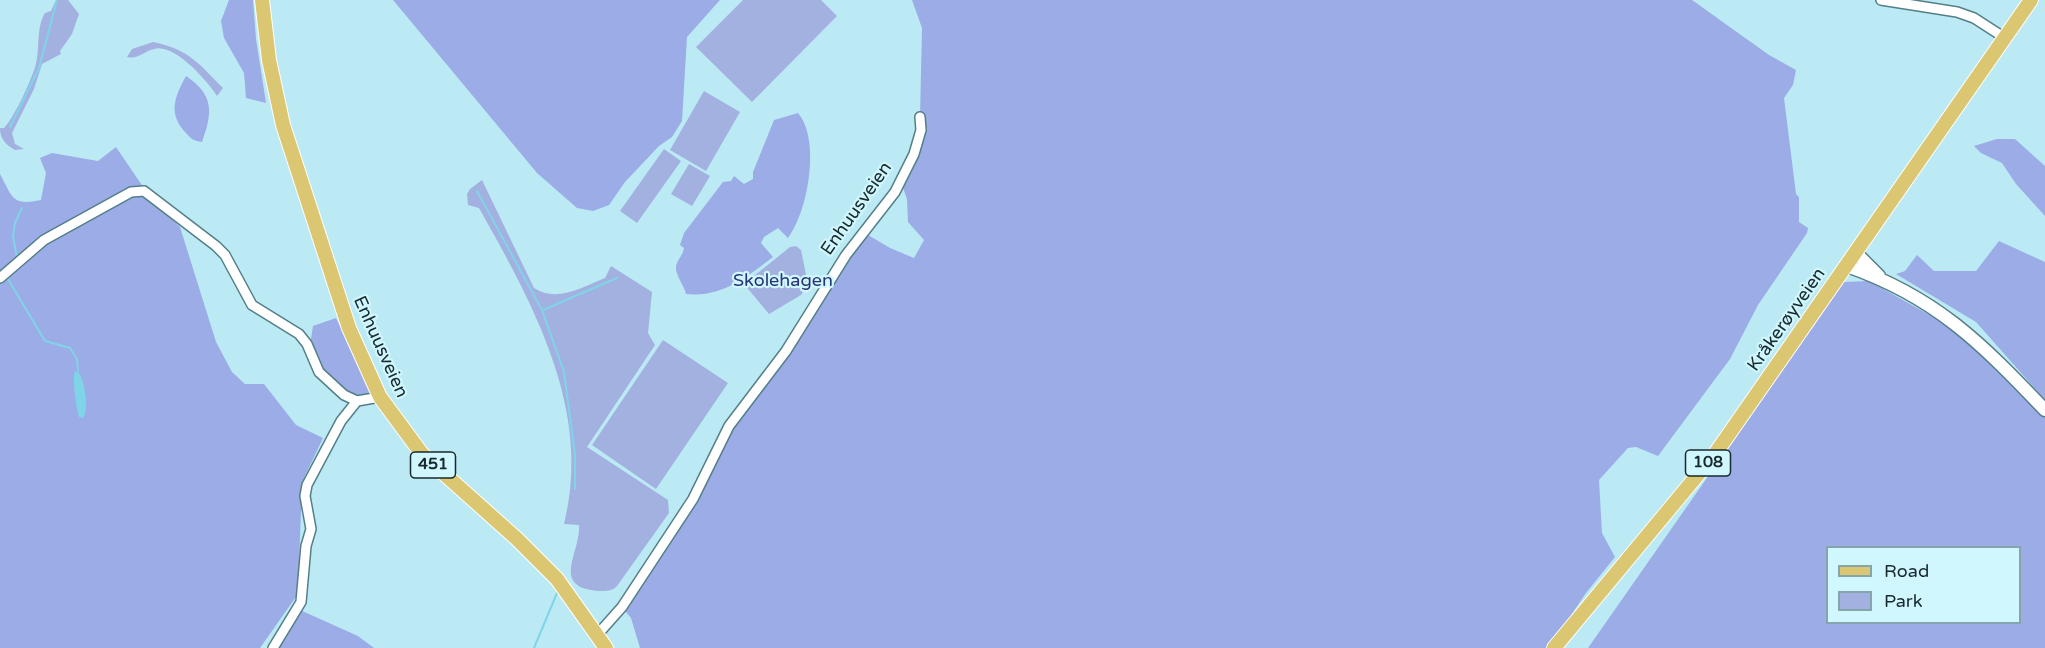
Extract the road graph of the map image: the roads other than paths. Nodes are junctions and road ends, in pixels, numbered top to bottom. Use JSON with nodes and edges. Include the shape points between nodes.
{"nodes":[{"id":1,"x":262,"y":0,"type":"edge"},
{"id":2,"x":1881,"y":0,"type":"edge"},
{"id":3,"x":2031,"y":0,"type":"edge"},
{"id":4,"x":1930,"y":4,"type":"edge"},
{"id":5,"x":2005,"y":38,"type":"junction"},
{"id":6,"x":920,"y":117,"type":"dead end"},
{"id":7,"x":1856,"y":253,"type":"junction"},
{"id":8,"x":1847,"y":266,"type":"junction"},
{"id":9,"x":1880,"y":277,"type":"junction"},
{"id":10,"x":0,"y":278,"type":"edge"},
{"id":11,"x":380,"y":397,"type":"junction"},
{"id":12,"x":357,"y":401,"type":"junction"},
{"id":13,"x":2045,"y":410,"type":"edge"},
{"id":14,"x":598,"y":634,"type":"junction"},
{"id":15,"x":273,"y":648,"type":"edge"},
{"id":16,"x":606,"y":648,"type":"edge"},
{"id":17,"x":1554,"y":648,"type":"edge"}],
"edges":[{"from":1,"to":11,"type":"main road","name":"Enhuusveien","number":"451","via":[[269,60],[283,125],[349,328]]},
{"from":2,"to":4,"type":"street"},
{"from":3,"to":5,"type":"main road","name":"Kråkerøyveien","number":"108"},
{"from":4,"to":5,"type":"street","via":[[1974,18]]},
{"from":5,"to":7,"type":"main road","name":"Kråkerøyveien","number":"108"},
{"from":6,"to":14,"type":"street","name":"Enhuusveien","via":[[921,130],[914,154],[895,192],[846,255],[786,351],[729,426],[693,499],[622,607]]},
{"from":7,"to":8,"type":"main road","name":"Kråkerøyveien","number":"108"},
{"from":7,"to":9,"type":"main road"},
{"from":8,"to":9,"type":"main road"},
{"from":8,"to":17,"type":"main road","name":"Kråkerøyveien","number":"108","via":[[1715,454]]},
{"from":9,"to":13,"type":"main road","via":[[1948,317]]},
{"from":10,"to":12,"type":"street","via":[[59,230],[131,192],[144,191],[216,246],[252,305],[299,334],[319,372],[344,395]]},
{"from":11,"to":12,"type":"street"},
{"from":11,"to":14,"type":"main road","name":"Enhuusveien","number":"451","via":[[422,454],[546,567]]},
{"from":12,"to":15,"type":"street","via":[[341,421],[307,485],[311,529],[301,602]]},
{"from":14,"to":16,"type":"main road","name":"Enhuusveien","number":"451"}]}
